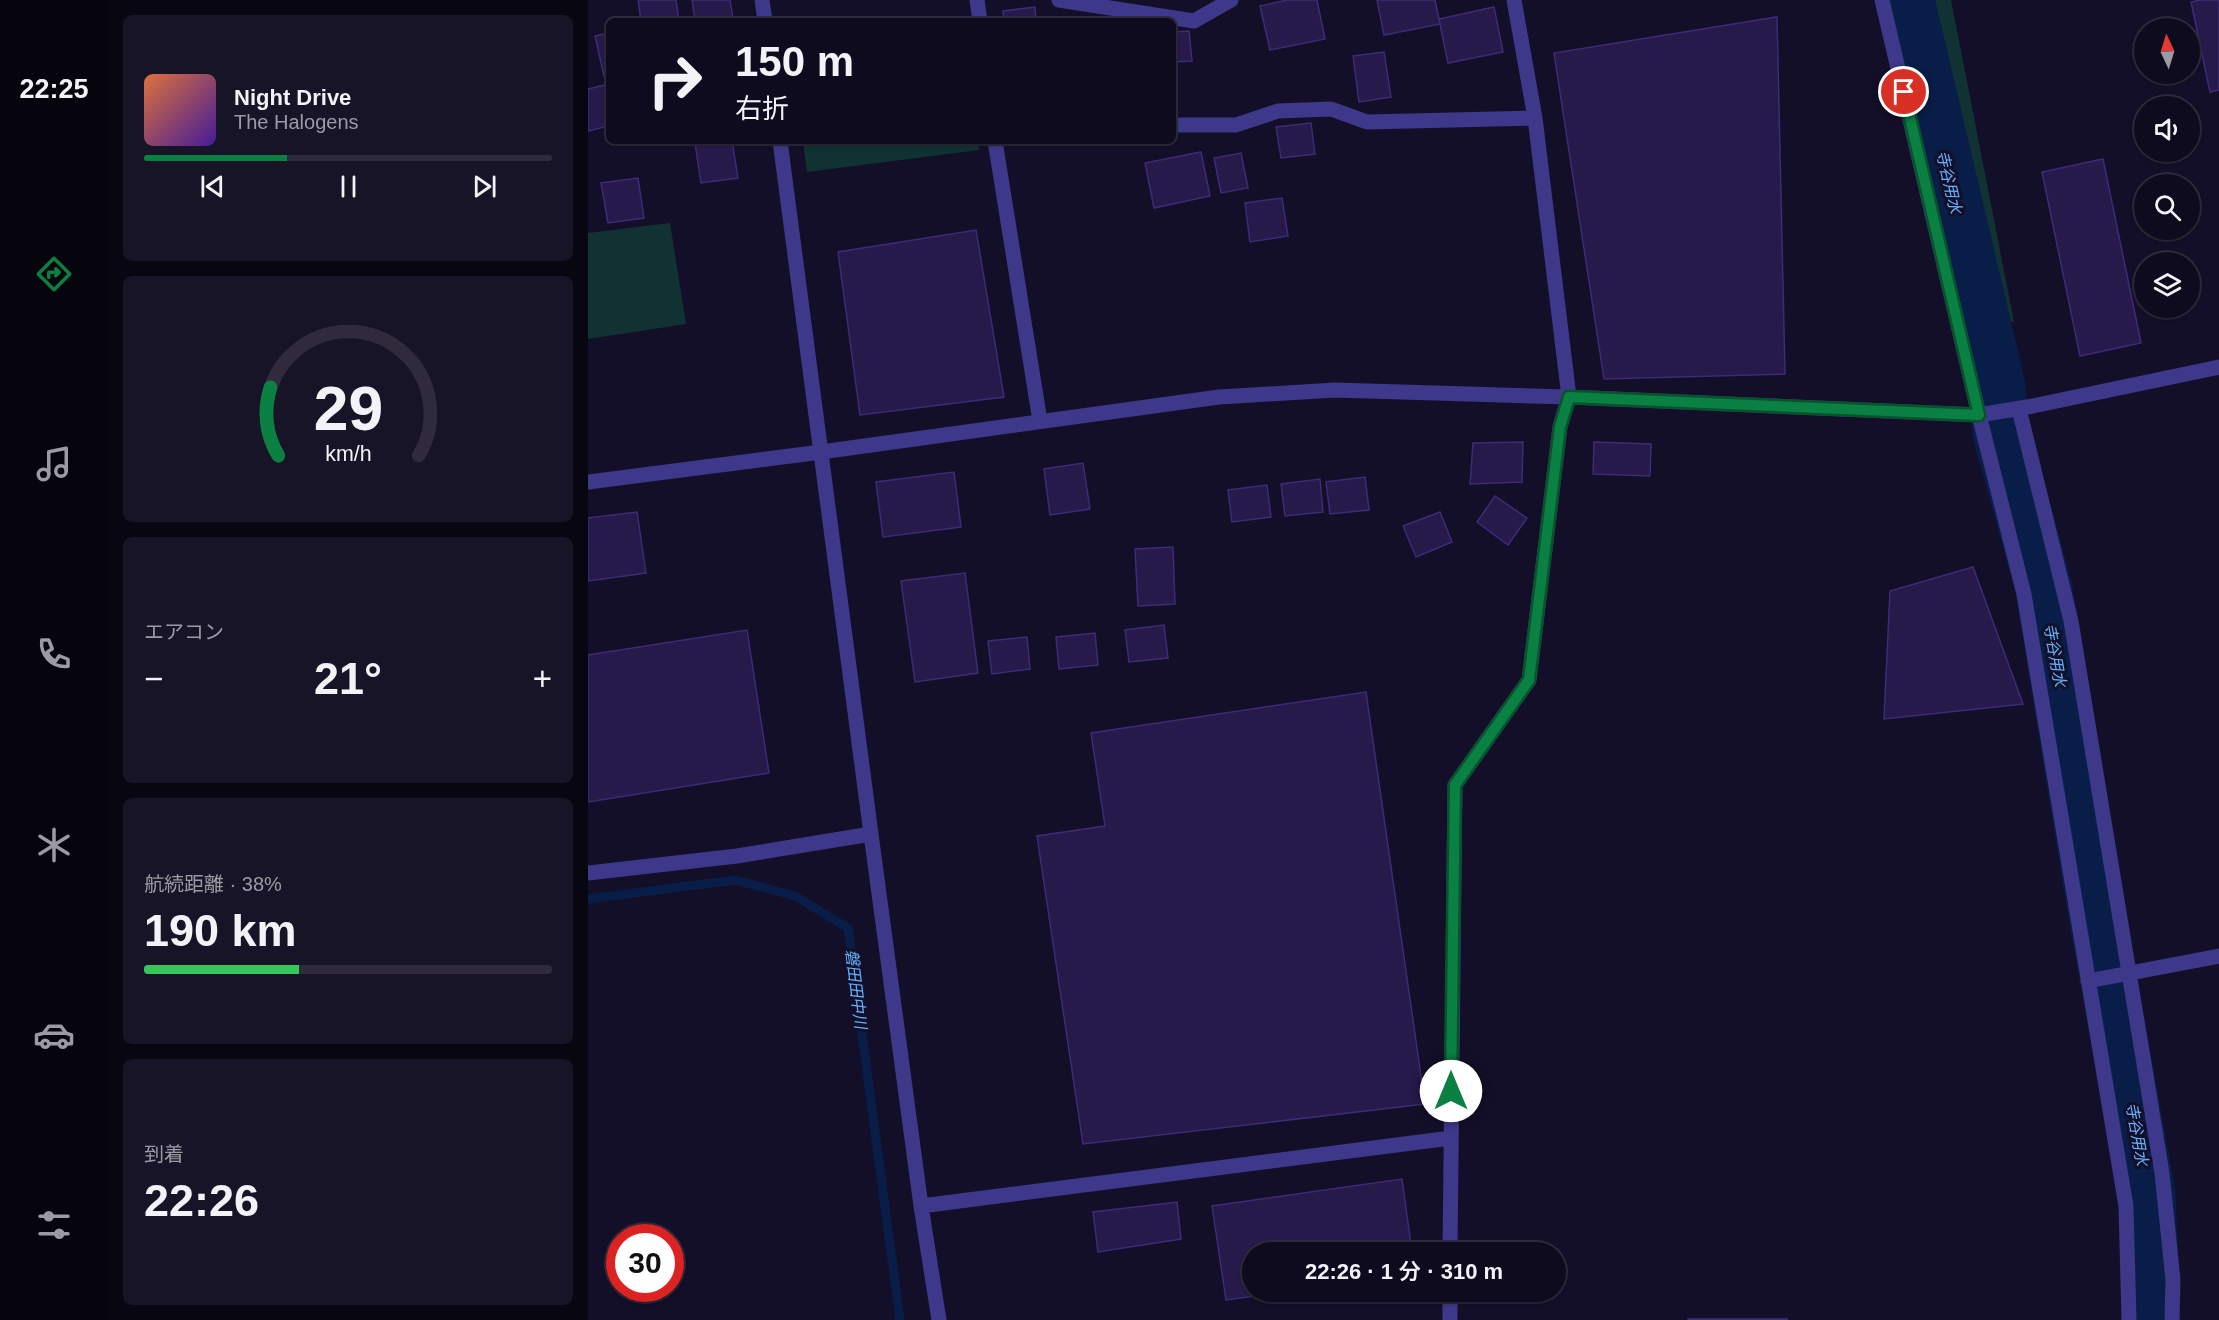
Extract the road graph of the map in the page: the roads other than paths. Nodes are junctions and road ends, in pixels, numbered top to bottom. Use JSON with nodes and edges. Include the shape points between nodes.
{"nodes":[{"id":1,"x":762,"y":0,"type":"edge"},
{"id":2,"x":977,"y":0,"type":"edge"},
{"id":3,"x":1059,"y":0,"type":"edge"},
{"id":4,"x":1231,"y":0,"type":"edge"},
{"id":5,"x":1514,"y":0,"type":"edge"},
{"id":6,"x":1882,"y":0,"type":"edge"},
{"id":7,"x":765,"y":18,"type":"edge"},
{"id":8,"x":980,"y":18,"type":"edge"},
{"id":9,"x":1175,"y":18,"type":"edge"},
{"id":10,"x":1176,"y":18,"type":"edge"},
{"id":11,"x":1535,"y":118,"type":"junction"},
{"id":12,"x":1176,"y":125,"type":"edge"},
{"id":13,"x":780,"y":144,"type":"edge"},
{"id":14,"x":995,"y":144,"type":"edge"},
{"id":15,"x":2219,"y":367,"type":"edge"},
{"id":16,"x":1569,"y":397,"type":"junction"},
{"id":17,"x":2019,"y":409,"type":"junction"},
{"id":18,"x":1979,"y":415,"type":"junction"},
{"id":19,"x":1040,"y":421,"type":"junction"},
{"id":20,"x":821,"y":452,"type":"junction"},
{"id":21,"x":588,"y":482,"type":"edge"},
{"id":22,"x":871,"y":834,"type":"junction"},
{"id":23,"x":588,"y":873,"type":"edge"},
{"id":24,"x":2219,"y":956,"type":"edge"},
{"id":25,"x":2129,"y":974,"type":"junction"},
{"id":26,"x":2088,"y":981,"type":"junction"},
{"id":27,"x":1451,"y":1138,"type":"junction"},
{"id":28,"x":921,"y":1206,"type":"junction"},
{"id":29,"x":1450,"y":1242,"type":"edge"},
{"id":30,"x":1450,"y":1302,"type":"edge"},
{"id":31,"x":939,"y":1320,"type":"edge"},
{"id":32,"x":1450,"y":1320,"type":"edge"},
{"id":33,"x":2129,"y":1320,"type":"edge"},
{"id":34,"x":2172,"y":1320,"type":"edge"}],
"edges":[{"from":1,"to":7,"type":"street"},
{"from":2,"to":8,"type":"street"},
{"from":3,"to":9,"type":"street"},
{"from":4,"to":10,"type":"street","via":[[1194,21]]},
{"from":5,"to":11,"type":"street"},
{"from":6,"to":18,"type":"street"},
{"from":11,"to":12,"type":"street","via":[[1367,122],[1331,109],[1278,111],[1236,125]]},
{"from":11,"to":16,"type":"street"},
{"from":13,"to":20,"type":"street"},
{"from":14,"to":19,"type":"street"},
{"from":15,"to":17,"type":"street"},
{"from":16,"to":18,"type":"street"},
{"from":16,"to":19,"type":"street","via":[[1335,390],[1219,397]]},
{"from":16,"to":27,"type":"street","via":[[1560,427],[1529,680],[1455,785]]},
{"from":17,"to":18,"type":"street"},
{"from":17,"to":25,"type":"street","via":[[2071,621]]},
{"from":18,"to":26,"type":"street","via":[[2024,594]]},
{"from":19,"to":20,"type":"street"},
{"from":20,"to":21,"type":"street"},
{"from":20,"to":22,"type":"street"},
{"from":22,"to":23,"type":"street","via":[[737,856]]},
{"from":22,"to":28,"type":"street"},
{"from":24,"to":25,"type":"street"},
{"from":25,"to":26,"type":"street"},
{"from":25,"to":34,"type":"street","via":[[2168,1221]]},
{"from":26,"to":33,"type":"street","via":[[2126,1206]]},
{"from":27,"to":28,"type":"street"},
{"from":27,"to":29,"type":"street"},
{"from":28,"to":31,"type":"street"},
{"from":30,"to":32,"type":"street"}]}
